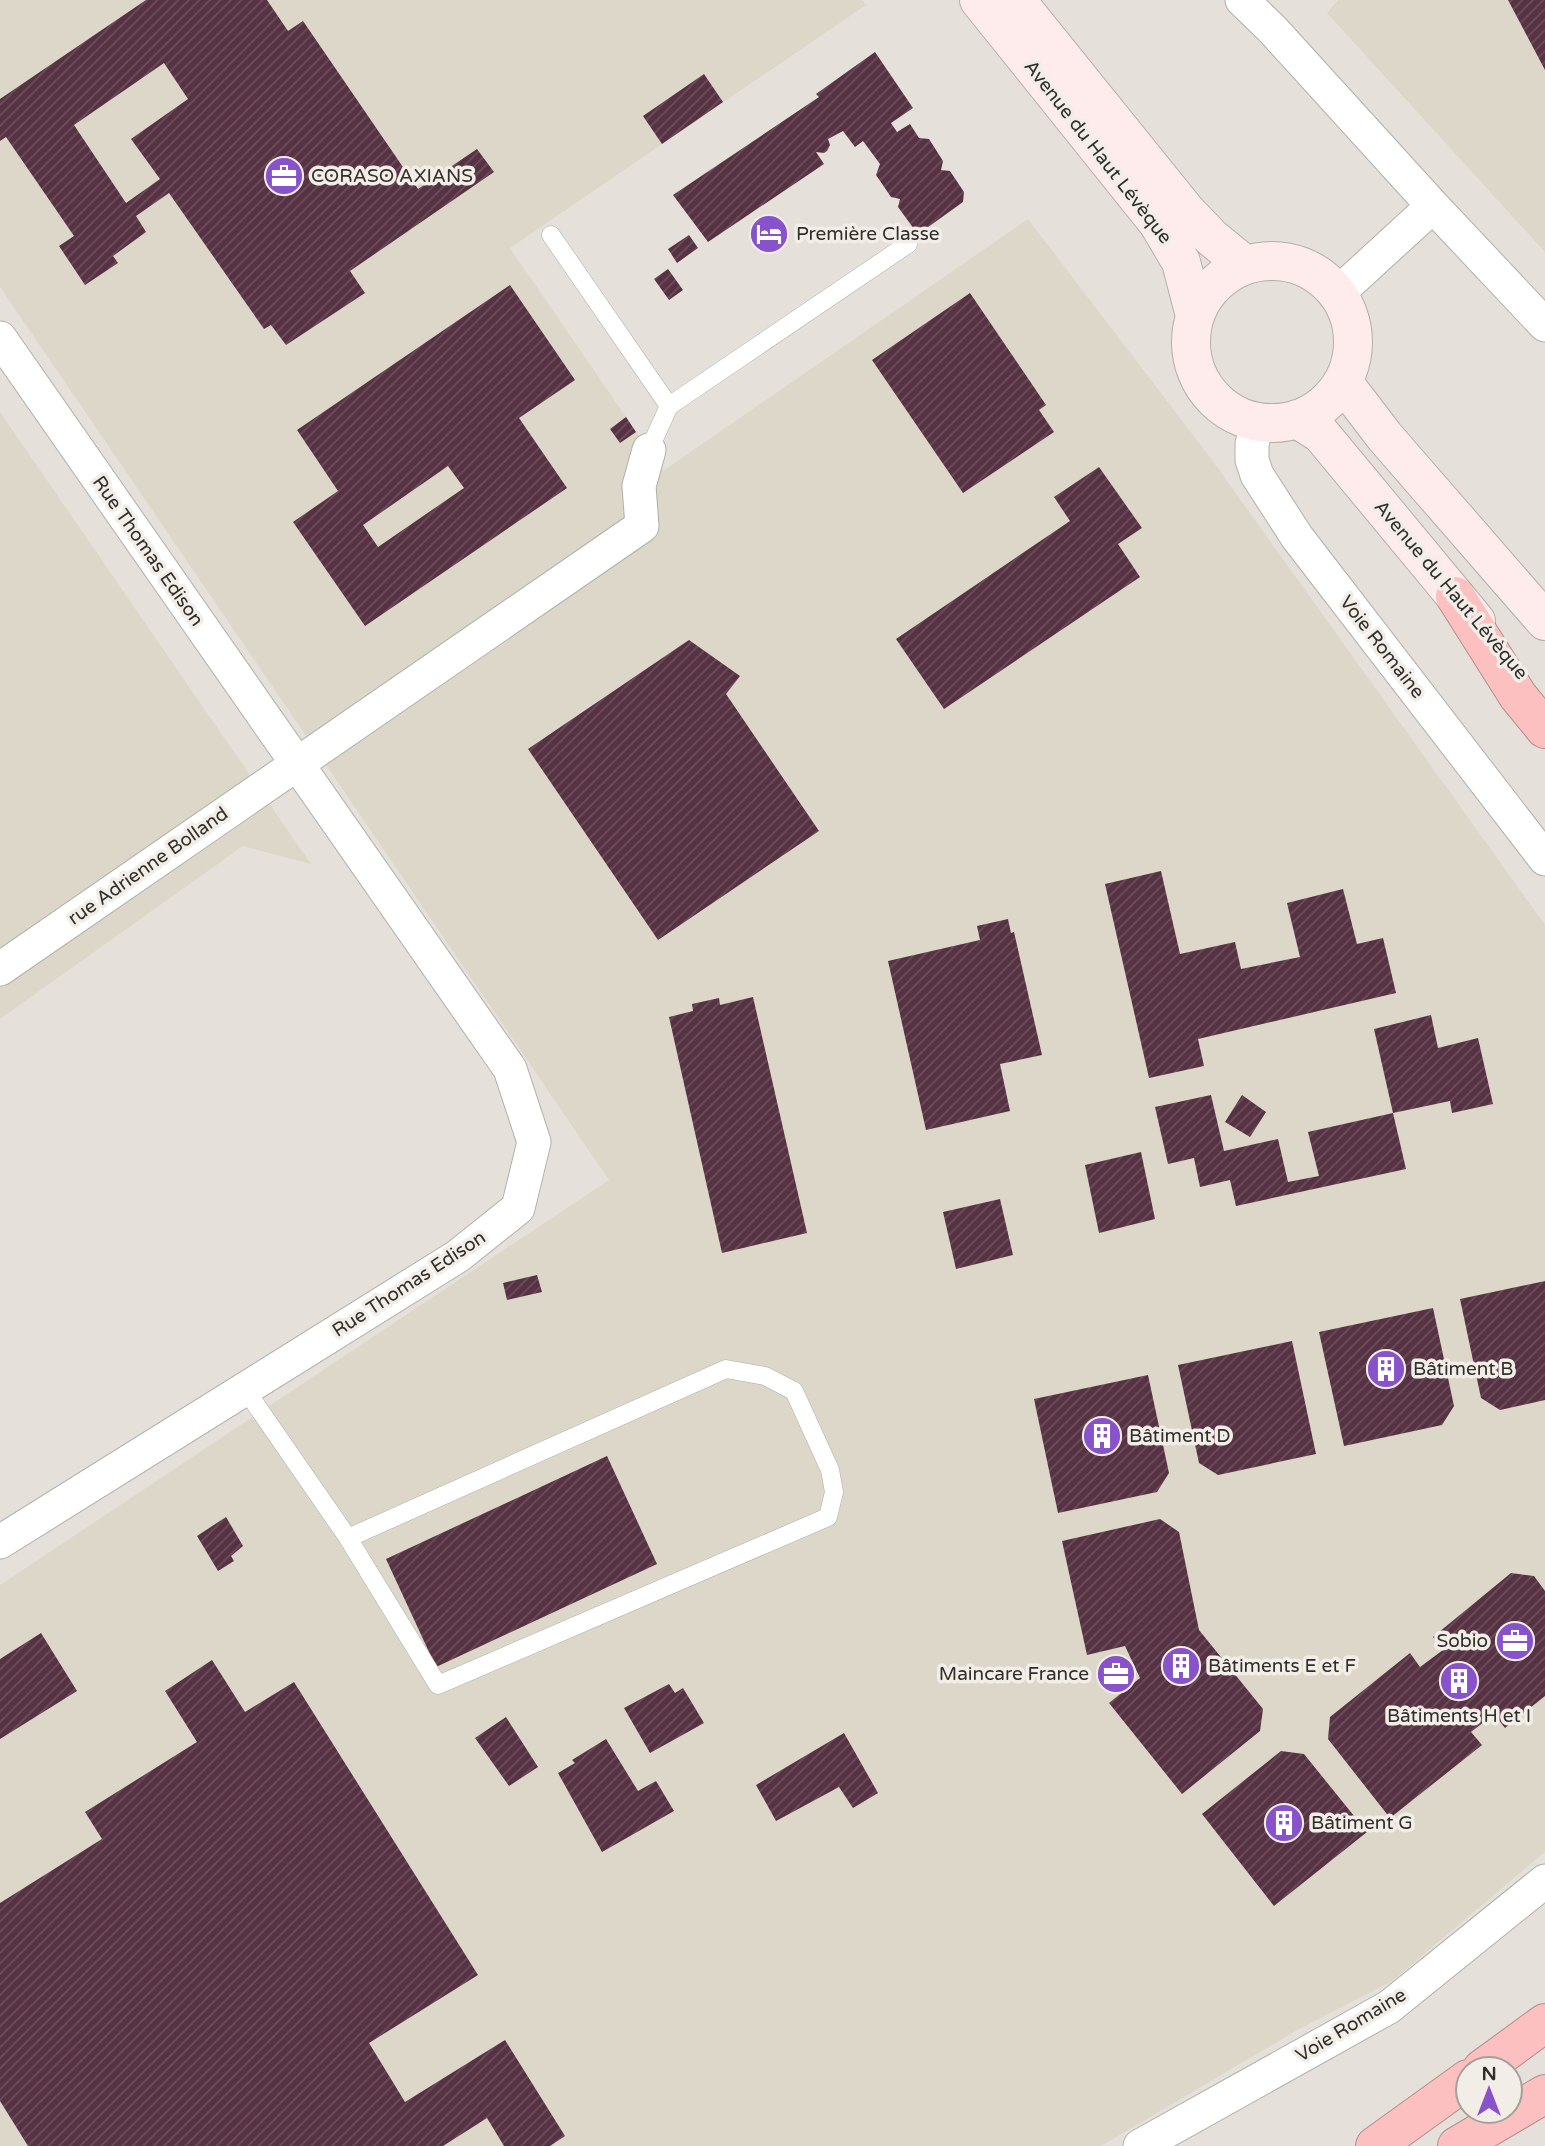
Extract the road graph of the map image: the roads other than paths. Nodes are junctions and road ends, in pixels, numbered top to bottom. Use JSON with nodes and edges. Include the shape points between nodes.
{"nodes":[{"id":1,"x":979,"y":0,"type":"edge"},
{"id":2,"x":1016,"y":0,"type":"edge"},
{"id":3,"x":1242,"y":0,"type":"edge"},
{"id":4,"x":1433,"y":206,"type":"junction"},
{"id":5,"x":551,"y":235,"type":"dead end"},
{"id":6,"x":908,"y":244,"type":"dead end"},
{"id":7,"x":1245,"y":265,"type":"junction"},
{"id":8,"x":1338,"y":293,"type":"junction"},
{"id":9,"x":1195,"y":316,"type":"junction"},
{"id":10,"x":1545,"y":325,"type":"edge"},
{"id":11,"x":0,"y":338,"type":"edge"},
{"id":12,"x":1343,"y":382,"type":"junction"},
{"id":13,"x":669,"y":406,"type":"junction"},
{"id":14,"x":1297,"y":419,"type":"junction"},
{"id":15,"x":1258,"y":422,"type":"junction"},
{"id":16,"x":649,"y":450,"type":"joint"},
{"id":17,"x":1454,"y":596,"type":"junction"},
{"id":18,"x":1545,"y":621,"type":"edge"},
{"id":19,"x":1545,"y":702,"type":"edge"},
{"id":20,"x":1545,"y":729,"type":"edge"},
{"id":21,"x":297,"y":763,"type":"junction"},
{"id":22,"x":1545,"y":859,"type":"edge"},
{"id":23,"x":0,"y":969,"type":"edge"},
{"id":24,"x":245,"y":1389,"type":"junction"},
{"id":25,"x":348,"y":1538,"type":"junction"},
{"id":26,"x":0,"y":1542,"type":"edge"},
{"id":27,"x":1545,"y":1881,"type":"edge"},
{"id":28,"x":1545,"y":2023,"type":"edge"},
{"id":29,"x":1501,"y":2055,"type":"edge"},
{"id":30,"x":1454,"y":2089,"type":"edge"},
{"id":31,"x":1545,"y":2094,"type":"edge"},
{"id":32,"x":1140,"y":2146,"type":"edge"},
{"id":33,"x":1375,"y":2146,"type":"edge"},
{"id":34,"x":1457,"y":2146,"type":"edge"}],
"edges":[{"from":1,"to":9,"type":"main road","name":"Avenue du Haut Lévèque","via":[[1158,223],[1181,262]]},
{"from":2,"to":7,"type":"main road","name":"Avenue du Haut Lévèque","via":[[1186,211]]},
{"from":3,"to":4,"type":"street"},
{"from":4,"to":8,"type":"street"},
{"from":4,"to":10,"type":"street"},
{"from":5,"to":13,"type":"lane"},
{"from":6,"to":13,"type":"lane"},
{"from":7,"to":8,"type":"main road","via":[[1270,260],[1296,264],[1320,275]]},
{"from":7,"to":9,"type":"main road","via":[[1223,276],[1206,294]]},
{"from":8,"to":12,"type":"main road","via":[[1354,337]]},
{"from":9,"to":15,"type":"main road","via":[[1190,343],[1196,371],[1210,394],[1231,412]]},
{"from":11,"to":21,"type":"street","name":"Rue Thomas Edison"},
{"from":12,"to":14,"type":"main road","via":[[1315,411]]},
{"from":12,"to":18,"type":"main road"},
{"from":13,"to":16,"type":"lane"},
{"from":14,"to":15,"type":"main road"},
{"from":14,"to":17,"type":"main road","name":"Avenue du Haut Lévèque","via":[[1321,434]]},
{"from":15,"to":22,"type":"street","name":"Voie Romaine","via":[[1252,444],[1257,475],[1297,537]]},
{"from":16,"to":21,"type":"street","via":[[639,486],[642,526]]},
{"from":17,"to":19,"type":"main road","name":"Avenue du Haut Lévèque"},
{"from":17,"to":20,"type":"highway","via":[[1518,696]]},
{"from":21,"to":23,"type":"street","name":"rue Adrienne Bolland"},
{"from":21,"to":24,"type":"street","name":"Rue Thomas Edison","via":[[510,1069],[534,1142],[518,1208],[458,1256]]},
{"from":24,"to":25,"type":"lane"},
{"from":24,"to":26,"type":"street","name":"Rue Thomas Edison"},
{"from":25,"to":25,"type":"lane","via":[[726,1369],[765,1376],[794,1391],[830,1470],[834,1492],[828,1517],[438,1685]]},
{"from":27,"to":32,"type":"street","name":"Voie Romaine","via":[[1389,2007]]},
{"from":28,"to":29,"type":"highway"},
{"from":30,"to":33,"type":"highway"},
{"from":31,"to":34,"type":"highway"}]}
